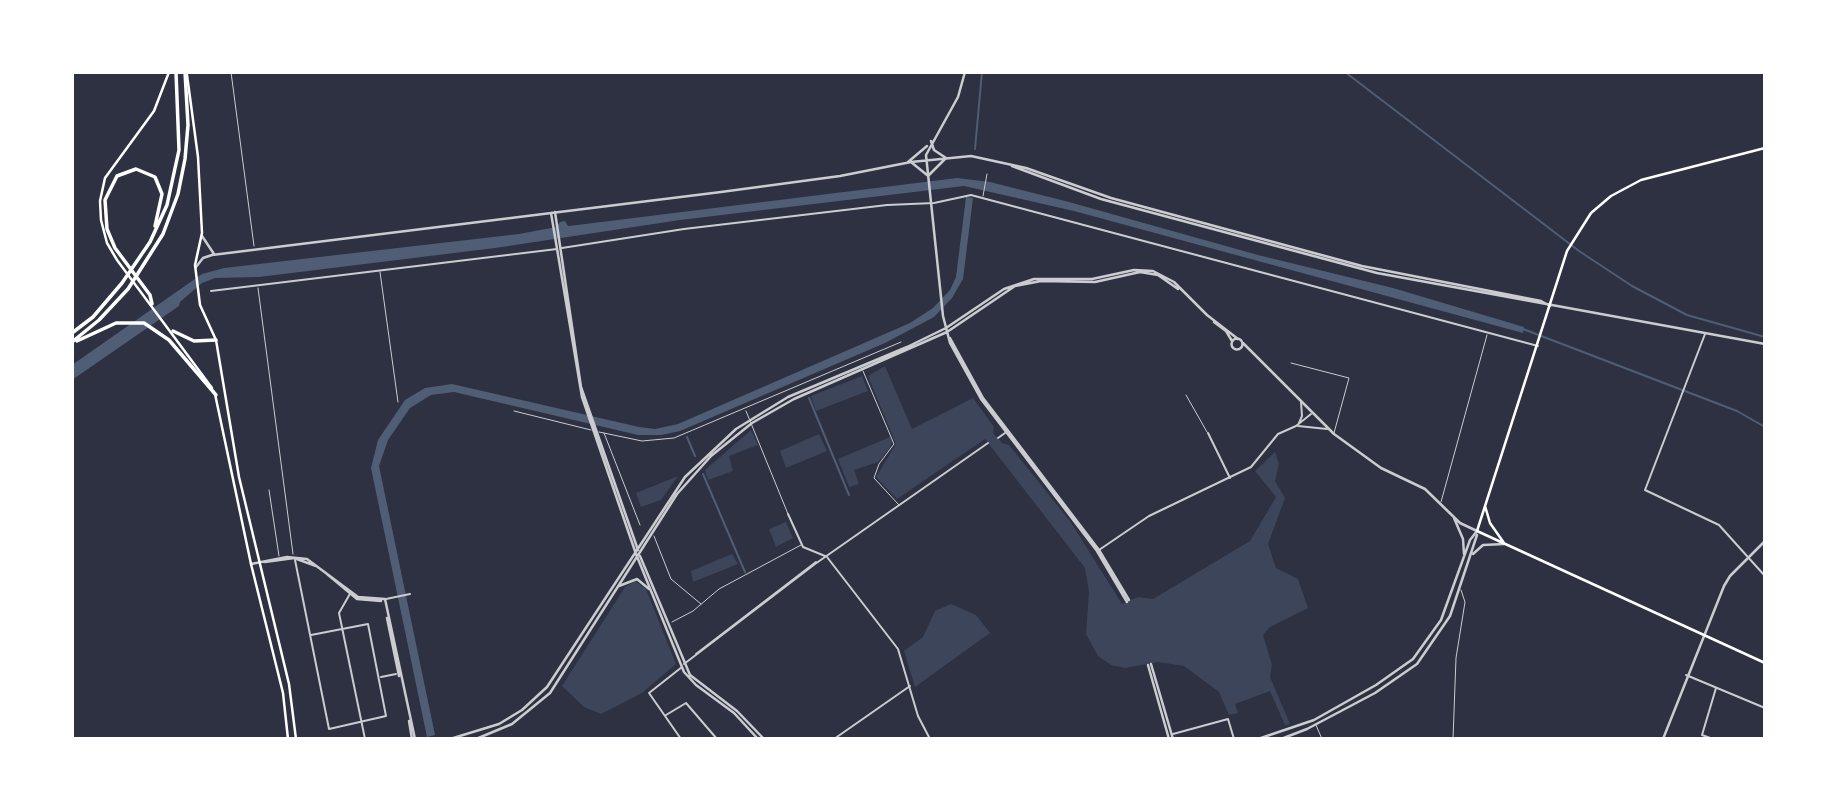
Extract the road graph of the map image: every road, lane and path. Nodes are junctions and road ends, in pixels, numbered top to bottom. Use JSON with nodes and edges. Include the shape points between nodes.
{"nodes":[{"id":1,"x":169,"y":72,"type":"edge"},
{"id":2,"x":176,"y":72,"type":"edge"},
{"id":3,"x":186,"y":72,"type":"edge"},
{"id":4,"x":232,"y":72,"type":"edge"},
{"id":5,"x":965,"y":72,"type":"edge"},
{"id":6,"x":930,"y":143,"type":"junction"},
{"id":7,"x":1765,"y":148,"type":"edge"},
{"id":8,"x":946,"y":158,"type":"junction"},
{"id":9,"x":926,"y":160,"type":"junction"},
{"id":10,"x":909,"y":162,"type":"junction"},
{"id":11,"x":928,"y":171,"type":"junction"},
{"id":12,"x":987,"y":176,"type":"dead end"},
{"id":13,"x":983,"y":198,"type":"junction"},
{"id":14,"x":553,"y":214,"type":"junction"},
{"id":15,"x":202,"y":235,"type":"junction"},
{"id":16,"x":150,"y":242,"type":"junction"},
{"id":17,"x":557,"y":248,"type":"junction"},
{"id":18,"x":256,"y":252,"type":"junction"},
{"id":19,"x":217,"y":255,"type":"junction"},
{"id":20,"x":195,"y":269,"type":"junction"},
{"id":21,"x":380,"y":270,"type":"junction"},
{"id":22,"x":258,"y":286,"type":"junction"},
{"id":23,"x":211,"y":291,"type":"dead end"},
{"id":24,"x":152,"y":304,"type":"junction"},
{"id":25,"x":1550,"y":306,"type":"junction"},
{"id":26,"x":946,"y":330,"type":"junction"},
{"id":27,"x":173,"y":331,"type":"junction"},
{"id":28,"x":1488,"y":332,"type":"junction"},
{"id":29,"x":72,"y":333,"type":"edge"},
{"id":30,"x":1705,"y":334,"type":"junction"},
{"id":31,"x":1238,"y":339,"type":"junction"},
{"id":32,"x":216,"y":340,"type":"junction"},
{"id":33,"x":1232,"y":341,"type":"junction"},
{"id":34,"x":901,"y":342,"type":"dead end"},
{"id":35,"x":72,"y":343,"type":"edge"},
{"id":36,"x":1243,"y":343,"type":"junction"},
{"id":37,"x":1765,"y":344,"type":"edge"},
{"id":38,"x":1539,"y":345,"type":"junction"},
{"id":39,"x":1239,"y":350,"type":"junction"},
{"id":40,"x":1249,"y":352,"type":"junction"},
{"id":41,"x":858,"y":360,"type":"junction"},
{"id":42,"x":1291,"y":363,"type":"dead end"},
{"id":43,"x":861,"y":368,"type":"junction"},
{"id":44,"x":216,"y":395,"type":"junction"},
{"id":45,"x":1186,"y":395,"type":"dead end"},
{"id":46,"x":398,"y":402,"type":"dead end"},
{"id":47,"x":1301,"y":402,"type":"junction"},
{"id":48,"x":745,"y":409,"type":"junction"},
{"id":49,"x":514,"y":411,"type":"dead end"},
{"id":50,"x":1312,"y":414,"type":"junction"},
{"id":51,"x":751,"y":421,"type":"junction"},
{"id":52,"x":1296,"y":426,"type":"junction"},
{"id":53,"x":1328,"y":429,"type":"junction"},
{"id":54,"x":595,"y":431,"type":"junction"},
{"id":55,"x":604,"y":433,"type":"junction"},
{"id":56,"x":1006,"y":433,"type":"junction"},
{"id":57,"x":1208,"y":433,"type":"joint"},
{"id":58,"x":1334,"y":434,"type":"junction"},
{"id":59,"x":998,"y":438,"type":"dead end"},
{"id":60,"x":988,"y":443,"type":"dead end"},
{"id":61,"x":1230,"y":478,"type":"junction"},
{"id":62,"x":269,"y":490,"type":"dead end"},
{"id":63,"x":1441,"y":502,"type":"junction"},
{"id":64,"x":899,"y":505,"type":"junction"},
{"id":65,"x":1485,"y":506,"type":"junction"},
{"id":66,"x":788,"y":514,"type":"joint"},
{"id":67,"x":1452,"y":515,"type":"junction"},
{"id":68,"x":640,"y":525,"type":"dead end"},
{"id":69,"x":1477,"y":531,"type":"junction"},
{"id":70,"x":652,"y":534,"type":"junction"},
{"id":71,"x":1765,"y":541,"type":"edge"},
{"id":72,"x":1505,"y":544,"type":"junction"},
{"id":73,"x":801,"y":545,"type":"junction"},
{"id":74,"x":1098,"y":550,"type":"junction"},
{"id":75,"x":638,"y":554,"type":"junction"},
{"id":76,"x":827,"y":556,"type":"junction"},
{"id":77,"x":294,"y":557,"type":"junction"},
{"id":78,"x":1464,"y":557,"type":"junction"},
{"id":79,"x":1748,"y":557,"type":"junction"},
{"id":80,"x":279,"y":558,"type":"junction"},
{"id":81,"x":1469,"y":560,"type":"junction"},
{"id":82,"x":258,"y":563,"type":"junction"},
{"id":83,"x":251,"y":564,"type":"junction"},
{"id":84,"x":1765,"y":576,"type":"edge"},
{"id":85,"x":620,"y":586,"type":"junction"},
{"id":86,"x":1460,"y":588,"type":"junction"},
{"id":87,"x":350,"y":593,"type":"junction"},
{"id":88,"x":410,"y":594,"type":"dead end"},
{"id":89,"x":652,"y":594,"type":"junction"},
{"id":90,"x":386,"y":600,"type":"junction"},
{"id":91,"x":1128,"y":601,"type":"dead end"},
{"id":92,"x":702,"y":604,"type":"junction"},
{"id":93,"x":669,"y":623,"type":"junction"},
{"id":94,"x":342,"y":628,"type":"junction"},
{"id":95,"x":311,"y":635,"type":"junction"},
{"id":96,"x":1702,"y":635,"type":"junction"},
{"id":97,"x":1765,"y":663,"type":"edge"},
{"id":98,"x":1149,"y":664,"type":"dead end"},
{"id":99,"x":683,"y":666,"type":"junction"},
{"id":100,"x":400,"y":674,"type":"junction"},
{"id":101,"x":1686,"y":675,"type":"junction"},
{"id":102,"x":380,"y":677,"type":"junction"},
{"id":103,"x":910,"y":686,"type":"junction"},
{"id":104,"x":1716,"y":688,"type":"junction"},
{"id":105,"x":1765,"y":708,"type":"edge"},
{"id":106,"x":664,"y":716,"type":"junction"},
{"id":107,"x":362,"y":722,"type":"junction"},
{"id":108,"x":1316,"y":725,"type":"junction"},
{"id":109,"x":1170,"y":738,"type":"edge"},
{"id":110,"x":288,"y":739,"type":"edge"},
{"id":111,"x":296,"y":739,"type":"edge"},
{"id":112,"x":365,"y":739,"type":"edge"},
{"id":113,"x":413,"y":739,"type":"edge"},
{"id":114,"x":450,"y":739,"type":"edge"},
{"id":115,"x":475,"y":739,"type":"edge"},
{"id":116,"x":681,"y":739,"type":"edge"},
{"id":117,"x":717,"y":739,"type":"edge"},
{"id":118,"x":758,"y":739,"type":"edge"},
{"id":119,"x":764,"y":739,"type":"edge"},
{"id":120,"x":834,"y":739,"type":"edge"},
{"id":121,"x":930,"y":739,"type":"edge"},
{"id":122,"x":1234,"y":739,"type":"edge"},
{"id":123,"x":1258,"y":739,"type":"edge"},
{"id":124,"x":1281,"y":739,"type":"edge"},
{"id":125,"x":1322,"y":739,"type":"edge"},
{"id":126,"x":1453,"y":739,"type":"edge"},
{"id":127,"x":1663,"y":739,"type":"edge"},
{"id":128,"x":1713,"y":739,"type":"edge"}],
"edges":[{"from":1,"to":24,"type":"main road","via":[[154,111],[111,166],[100,201],[107,243]]},
{"from":2,"to":16,"type":"main road","via":[[178,159],[167,205]]},
{"from":3,"to":15,"type":"main road","via":[[197,145]]},
{"from":3,"to":35,"type":"main road","via":[[188,125],[181,183],[163,234],[128,289]]},
{"from":4,"to":18,"type":"lane"},
{"from":5,"to":6,"type":"street","via":[[958,97]]},
{"from":6,"to":8,"type":"street"},
{"from":6,"to":9,"type":"street"},
{"from":6,"to":10,"type":"street"},
{"from":7,"to":25,"type":"main road","via":[[1633,184],[1600,204],[1567,251]]},
{"from":8,"to":9,"type":"street"},
{"from":8,"to":11,"type":"street"},
{"from":8,"to":25,"type":"street","via":[[981,158],[1362,265]]},
{"from":9,"to":10,"type":"street"},
{"from":9,"to":11,"type":"street"},
{"from":10,"to":11,"type":"street"},
{"from":10,"to":14,"type":"street","via":[[841,176]]},
{"from":11,"to":26,"type":"street"},
{"from":12,"to":13,"type":"lane"},
{"from":13,"to":17,"type":"street","via":[[964,195],[934,203],[873,206]]},
{"from":13,"to":28,"type":"street"},
{"from":14,"to":17,"type":"street"},
{"from":14,"to":18,"type":"street"},
{"from":15,"to":19,"type":"street"},
{"from":15,"to":20,"type":"main road"},
{"from":16,"to":24,"type":"main road","via":[[162,188],[151,174],[129,169],[107,190],[107,229]]},
{"from":16,"to":29,"type":"main road","via":[[93,317]]},
{"from":17,"to":21,"type":"street"},
{"from":17,"to":54,"type":"street","via":[[577,363]]},
{"from":18,"to":19,"type":"street"},
{"from":19,"to":20,"type":"street","via":[[203,258]]},
{"from":20,"to":32,"type":"main road","via":[[198,293]]},
{"from":21,"to":22,"type":"street"},
{"from":21,"to":46,"type":"lane"},
{"from":22,"to":23,"type":"street"},
{"from":22,"to":77,"type":"lane"},
{"from":24,"to":27,"type":"main road"},
{"from":25,"to":30,"type":"street"},
{"from":25,"to":38,"type":"main road"},
{"from":26,"to":31,"type":"street","via":[[1015,284],[1141,270],[1169,279]]},
{"from":26,"to":33,"type":"street","via":[[1015,286],[1041,281],[1095,282],[1140,272],[1171,282],[1224,328]]},
{"from":26,"to":43,"type":"street"},
{"from":26,"to":56,"type":"street","via":[[963,369]]},
{"from":26,"to":74,"type":"street","via":[[989,405]]},
{"from":27,"to":32,"type":"main road","via":[[194,341]]},
{"from":27,"to":44,"type":"main road"},
{"from":28,"to":38,"type":"street"},
{"from":28,"to":63,"type":"lane"},
{"from":30,"to":37,"type":"street"},
{"from":30,"to":79,"type":"street","via":[[1645,490],[1708,517]]},
{"from":31,"to":33,"type":"street"},
{"from":31,"to":36,"type":"street"},
{"from":32,"to":82,"type":"main road"},
{"from":33,"to":39,"type":"street","via":[[1232,347]]},
{"from":34,"to":41,"type":"lane"},
{"from":35,"to":44,"type":"main road","via":[[116,323],[144,323],[159,331]]},
{"from":36,"to":39,"type":"street"},
{"from":36,"to":40,"type":"street"},
{"from":38,"to":65,"type":"main road"},
{"from":39,"to":40,"type":"street"},
{"from":40,"to":47,"type":"street"},
{"from":41,"to":43,"type":"lane"},
{"from":41,"to":48,"type":"lane"},
{"from":42,"to":58,"type":"lane","via":[[1349,378]]},
{"from":43,"to":51,"type":"street","via":[[795,393]]},
{"from":43,"to":64,"type":"lane","via":[[894,441],[874,478]]},
{"from":44,"to":83,"type":"main road"},
{"from":45,"to":57,"type":"lane"},
{"from":47,"to":50,"type":"street"},
{"from":47,"to":52,"type":"street","via":[[1302,416]]},
{"from":48,"to":51,"type":"lane"},
{"from":48,"to":55,"type":"lane","via":[[668,440],[642,441]]},
{"from":49,"to":54,"type":"lane"},
{"from":50,"to":52,"type":"street"},
{"from":50,"to":53,"type":"street"},
{"from":51,"to":66,"type":"lane"},
{"from":51,"to":70,"type":"street","via":[[695,473]]},
{"from":51,"to":75,"type":"street","via":[[691,470],[669,498]]},
{"from":52,"to":53,"type":"street"},
{"from":52,"to":61,"type":"street","via":[[1278,434],[1256,463]]},
{"from":53,"to":58,"type":"street"},
{"from":54,"to":55,"type":"lane"},
{"from":54,"to":75,"type":"street"},
{"from":55,"to":68,"type":"lane"},
{"from":56,"to":59,"type":"street"},
{"from":56,"to":74,"type":"street"},
{"from":57,"to":61,"type":"street"},
{"from":58,"to":63,"type":"street"},
{"from":60,"to":64,"type":"street"},
{"from":61,"to":74,"type":"street","via":[[1149,516]]},
{"from":62,"to":80,"type":"lane"},
{"from":63,"to":67,"type":"street"},
{"from":64,"to":76,"type":"street"},
{"from":65,"to":69,"type":"main road"},
{"from":65,"to":72,"type":"main road"},
{"from":66,"to":73,"type":"street"},
{"from":67,"to":69,"type":"street"},
{"from":67,"to":78,"type":"street","via":[[1462,536]]},
{"from":69,"to":72,"type":"main road"},
{"from":69,"to":78,"type":"street"},
{"from":69,"to":81,"type":"street"},
{"from":70,"to":75,"type":"street"},
{"from":70,"to":92,"type":"lane","via":[[674,582]]},
{"from":71,"to":79,"type":"street"},
{"from":72,"to":81,"type":"street","via":[[1483,545]]},
{"from":72,"to":96,"type":"main road"},
{"from":73,"to":76,"type":"street"},
{"from":73,"to":92,"type":"lane","via":[[719,589]]},
{"from":74,"to":91,"type":"street"},
{"from":75,"to":85,"type":"street"},
{"from":75,"to":89,"type":"street"},
{"from":75,"to":93,"type":"street"},
{"from":75,"to":114,"type":"street","via":[[547,687],[499,724]]},
{"from":76,"to":99,"type":"street"},
{"from":76,"to":103,"type":"street","via":[[895,643]]},
{"from":77,"to":80,"type":"street"},
{"from":77,"to":82,"type":"street"},
{"from":77,"to":87,"type":"street","via":[[312,562]]},
{"from":77,"to":95,"type":"street"},
{"from":78,"to":123,"type":"street","via":[[1441,620],[1413,659],[1314,720]]},
{"from":79,"to":84,"type":"street"},
{"from":79,"to":96,"type":"street","via":[[1730,576]]},
{"from":80,"to":82,"type":"street"},
{"from":81,"to":86,"type":"street"},
{"from":82,"to":83,"type":"street"},
{"from":82,"to":111,"type":"main road","via":[[289,684]]},
{"from":83,"to":110,"type":"main road","via":[[284,693]]},
{"from":85,"to":89,"type":"street","via":[[637,579]]},
{"from":85,"to":115,"type":"street","via":[[542,701],[512,724]]},
{"from":86,"to":108,"type":"street","via":[[1446,625],[1414,668]]},
{"from":86,"to":126,"type":"lane","via":[[1465,602]]},
{"from":87,"to":90,"type":"street","via":[[368,602]]},
{"from":87,"to":94,"type":"street","via":[[340,610]]},
{"from":88,"to":90,"type":"street"},
{"from":89,"to":99,"type":"street"},
{"from":90,"to":100,"type":"street"},
{"from":92,"to":93,"type":"lane"},
{"from":93,"to":99,"type":"street"},
{"from":94,"to":95,"type":"street"},
{"from":94,"to":102,"type":"street","via":[[368,625]]},
{"from":94,"to":107,"type":"street"},
{"from":95,"to":107,"type":"street","via":[[329,729]]},
{"from":96,"to":97,"type":"main road"},
{"from":96,"to":101,"type":"street"},
{"from":98,"to":109,"type":"street"},
{"from":99,"to":106,"type":"street","via":[[649,691]]},
{"from":99,"to":118,"type":"street","via":[[696,685],[734,713]]},
{"from":99,"to":119,"type":"street"},
{"from":100,"to":102,"type":"street"},
{"from":100,"to":113,"type":"street"},
{"from":101,"to":104,"type":"street"},
{"from":101,"to":127,"type":"street"},
{"from":102,"to":107,"type":"street","via":[[387,714]]},
{"from":103,"to":120,"type":"street"},
{"from":103,"to":121,"type":"street"},
{"from":104,"to":105,"type":"street"},
{"from":104,"to":128,"type":"street","via":[[1702,735]]},
{"from":106,"to":116,"type":"street"},
{"from":106,"to":117,"type":"street","via":[[686,703]]},
{"from":107,"to":112,"type":"street"},
{"from":108,"to":124,"type":"street"},
{"from":108,"to":125,"type":"lane"},
{"from":109,"to":122,"type":"street","via":[[1228,719]]}]}
